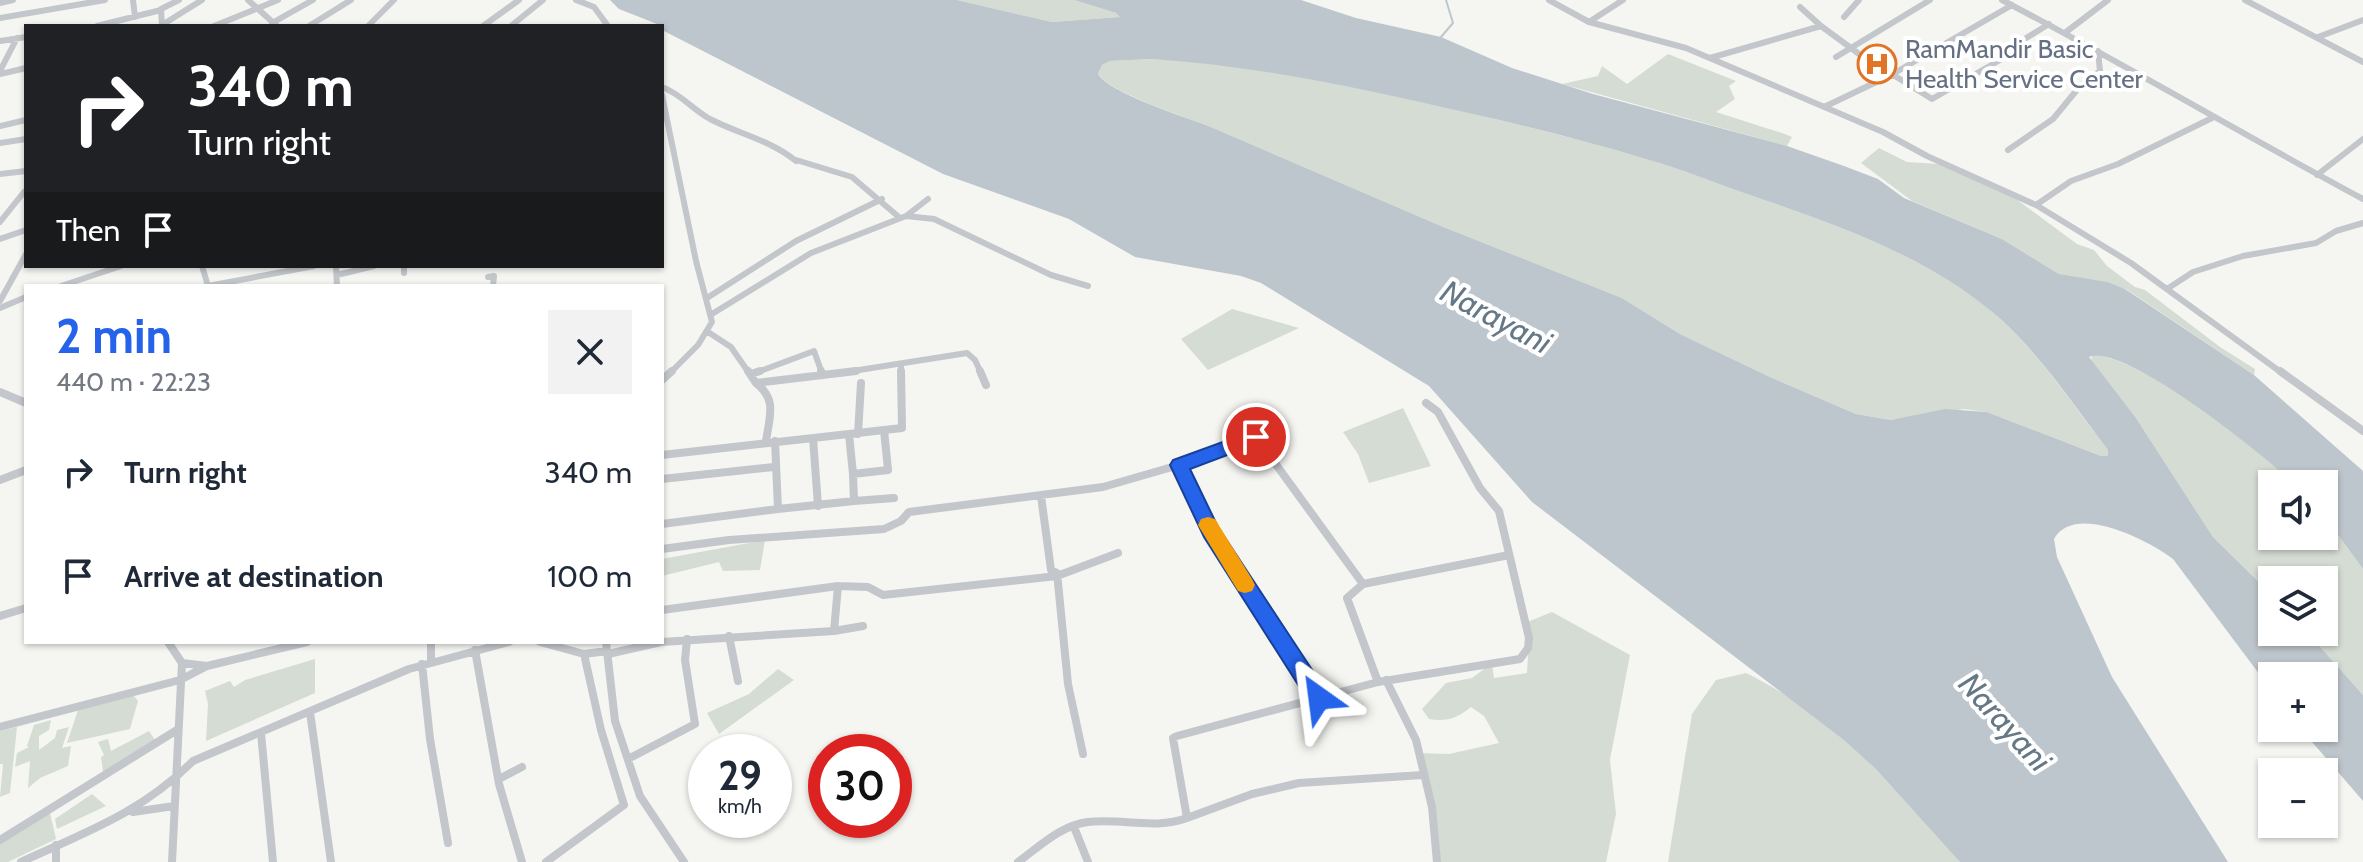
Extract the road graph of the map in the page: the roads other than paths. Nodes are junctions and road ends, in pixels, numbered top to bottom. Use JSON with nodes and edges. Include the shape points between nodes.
{"nodes":[{"id":1,"x":13,"y":0,"type":"edge"},
{"id":2,"x":105,"y":0,"type":"edge"},
{"id":3,"x":133,"y":0,"type":"edge"},
{"id":4,"x":179,"y":0,"type":"edge"},
{"id":5,"x":202,"y":0,"type":"edge"},
{"id":6,"x":248,"y":0,"type":"edge"},
{"id":7,"x":278,"y":0,"type":"edge"},
{"id":8,"x":313,"y":0,"type":"edge"},
{"id":9,"x":351,"y":0,"type":"edge"},
{"id":10,"x":394,"y":0,"type":"edge"},
{"id":11,"x":519,"y":0,"type":"edge"},
{"id":12,"x":543,"y":0,"type":"edge"},
{"id":13,"x":576,"y":0,"type":"edge"},
{"id":14,"x":1623,"y":0,"type":"edge"},
{"id":15,"x":1859,"y":0,"type":"edge"},
{"id":16,"x":1930,"y":0,"type":"edge"},
{"id":17,"x":2002,"y":0,"type":"edge"},
{"id":18,"x":2108,"y":0,"type":"edge"},
{"id":19,"x":2245,"y":0,"type":"edge"},
{"id":20,"x":1554,"y":1,"type":"edge"},
{"id":21,"x":80,"y":2,"type":"edge"},
{"id":22,"x":0,"y":3,"type":"edge"},
{"id":23,"x":2012,"y":5,"type":"junction"},
{"id":24,"x":1800,"y":7,"type":"dead end"},
{"id":25,"x":258,"y":8,"type":"junction"},
{"id":26,"x":161,"y":10,"type":"junction"},
{"id":27,"x":135,"y":17,"type":"junction"},
{"id":28,"x":1844,"y":17,"type":"dead end"},
{"id":29,"x":0,"y":18,"type":"edge"},
{"id":30,"x":2363,"y":20,"type":"edge"},
{"id":31,"x":1589,"y":22,"type":"junction"},
{"id":32,"x":105,"y":24,"type":"edge"},
{"id":33,"x":162,"y":24,"type":"edge"},
{"id":34,"x":164,"y":24,"type":"edge"},
{"id":35,"x":219,"y":24,"type":"edge"},
{"id":36,"x":274,"y":24,"type":"edge"},
{"id":37,"x":277,"y":24,"type":"edge"},
{"id":38,"x":312,"y":24,"type":"edge"},
{"id":39,"x":370,"y":24,"type":"edge"},
{"id":40,"x":486,"y":24,"type":"edge"},
{"id":41,"x":513,"y":24,"type":"edge"},
{"id":42,"x":607,"y":24,"type":"edge"},
{"id":43,"x":2049,"y":24,"type":"junction"},
{"id":44,"x":1821,"y":26,"type":"junction"},
{"id":45,"x":2066,"y":32,"type":"junction"},
{"id":46,"x":24,"y":37,"type":"edge"},
{"id":47,"x":2318,"y":37,"type":"junction"},
{"id":48,"x":17,"y":38,"type":"junction"},
{"id":49,"x":0,"y":41,"type":"edge"},
{"id":50,"x":1851,"y":48,"type":"junction"},
{"id":51,"x":2098,"y":51,"type":"junction"},
{"id":52,"x":1836,"y":57,"type":"dead end"},
{"id":53,"x":1710,"y":58,"type":"junction"},
{"id":54,"x":2363,"y":62,"type":"edge"},
{"id":55,"x":24,"y":68,"type":"edge"},
{"id":56,"x":0,"y":72,"type":"edge"},
{"id":57,"x":1889,"y":76,"type":"junction"},
{"id":58,"x":664,"y":88,"type":"edge"},
{"id":59,"x":664,"y":103,"type":"edge"},
{"id":60,"x":1824,"y":107,"type":"junction"},
{"id":61,"x":2212,"y":118,"type":"junction"},
{"id":62,"x":24,"y":120,"type":"edge"},
{"id":63,"x":0,"y":126,"type":"edge"},
{"id":64,"x":24,"y":139,"type":"edge"},
{"id":65,"x":2363,"y":139,"type":"edge"},
{"id":66,"x":0,"y":143,"type":"edge"},
{"id":67,"x":2008,"y":150,"type":"dead end"},
{"id":68,"x":24,"y":171,"type":"edge"},
{"id":69,"x":0,"y":174,"type":"edge"},
{"id":70,"x":2317,"y":175,"type":"junction"},
{"id":71,"x":24,"y":192,"type":"dead end"},
{"id":72,"x":882,"y":199,"type":"junction"},
{"id":73,"x":928,"y":199,"type":"dead end"},
{"id":74,"x":2363,"y":199,"type":"edge"},
{"id":75,"x":2036,"y":205,"type":"junction"},
{"id":76,"x":10,"y":210,"type":"junction"},
{"id":77,"x":0,"y":211,"type":"edge"},
{"id":78,"x":903,"y":217,"type":"junction"},
{"id":79,"x":0,"y":222,"type":"edge"},
{"id":80,"x":2363,"y":223,"type":"edge"},
{"id":81,"x":24,"y":231,"type":"edge"},
{"id":82,"x":0,"y":239,"type":"edge"},
{"id":83,"x":24,"y":258,"type":"edge"},
{"id":84,"x":115,"y":268,"type":"edge"},
{"id":85,"x":303,"y":268,"type":"edge"},
{"id":86,"x":336,"y":268,"type":"edge"},
{"id":87,"x":366,"y":268,"type":"edge"},
{"id":88,"x":337,"y":275,"type":"junction"},
{"id":89,"x":488,"y":277,"type":"dead end"},
{"id":90,"x":67,"y":284,"type":"edge"},
{"id":91,"x":219,"y":284,"type":"edge"},
{"id":92,"x":337,"y":284,"type":"edge"},
{"id":93,"x":492,"y":284,"type":"edge"},
{"id":94,"x":1088,"y":286,"type":"dead end"},
{"id":95,"x":2167,"y":289,"type":"junction"},
{"id":96,"x":24,"y":298,"type":"edge"},
{"id":97,"x":707,"y":298,"type":"junction"},
{"id":98,"x":0,"y":301,"type":"edge"},
{"id":99,"x":0,"y":308,"type":"edge"},
{"id":100,"x":712,"y":314,"type":"junction"},
{"id":101,"x":708,"y":332,"type":"junction"},
{"id":102,"x":901,"y":365,"type":"junction"},
{"id":103,"x":751,"y":374,"type":"junction"},
{"id":104,"x":823,"y":375,"type":"junction"},
{"id":105,"x":664,"y":378,"type":"edge"},
{"id":106,"x":756,"y":383,"type":"junction"},
{"id":107,"x":861,"y":383,"type":"dead end"},
{"id":108,"x":986,"y":385,"type":"dead end"},
{"id":109,"x":0,"y":392,"type":"edge"},
{"id":110,"x":24,"y":402,"type":"edge"},
{"id":111,"x":1426,"y":403,"type":"dead end"},
{"id":112,"x":884,"y":430,"type":"junction"},
{"id":113,"x":2363,"y":431,"type":"edge"},
{"id":114,"x":854,"y":434,"type":"junction"},
{"id":115,"x":813,"y":438,"type":"junction"},
{"id":116,"x":770,"y":441,"type":"junction"},
{"id":117,"x":664,"y":455,"type":"edge"},
{"id":118,"x":1179,"y":465,"type":"junction"},
{"id":119,"x":774,"y":467,"type":"junction"},
{"id":120,"x":24,"y":471,"type":"edge"},
{"id":121,"x":853,"y":474,"type":"junction"},
{"id":122,"x":664,"y":479,"type":"edge"},
{"id":123,"x":0,"y":480,"type":"edge"},
{"id":124,"x":1041,"y":496,"type":"junction"},
{"id":125,"x":894,"y":498,"type":"dead end"},
{"id":126,"x":854,"y":501,"type":"junction"},
{"id":127,"x":818,"y":506,"type":"junction"},
{"id":128,"x":778,"y":509,"type":"junction"},
{"id":129,"x":664,"y":524,"type":"edge"},
{"id":130,"x":664,"y":549,"type":"edge"},
{"id":131,"x":1118,"y":553,"type":"dead end"},
{"id":132,"x":1509,"y":555,"type":"junction"},
{"id":133,"x":1057,"y":576,"type":"junction"},
{"id":134,"x":1363,"y":584,"type":"junction"},
{"id":135,"x":838,"y":586,"type":"junction"},
{"id":136,"x":24,"y":609,"type":"edge"},
{"id":137,"x":664,"y":610,"type":"edge"},
{"id":138,"x":0,"y":616,"type":"edge"},
{"id":139,"x":863,"y":626,"type":"dead end"},
{"id":140,"x":834,"y":631,"type":"junction"},
{"id":141,"x":729,"y":636,"type":"junction"},
{"id":142,"x":687,"y":639,"type":"junction"},
{"id":143,"x":664,"y":642,"type":"edge"},
{"id":144,"x":173,"y":644,"type":"edge"},
{"id":145,"x":299,"y":644,"type":"edge"},
{"id":146,"x":431,"y":644,"type":"edge"},
{"id":147,"x":500,"y":644,"type":"edge"},
{"id":148,"x":547,"y":644,"type":"edge"},
{"id":149,"x":646,"y":644,"type":"edge"},
{"id":150,"x":607,"y":649,"type":"edge"},
{"id":151,"x":475,"y":650,"type":"junction"},
{"id":152,"x":584,"y":654,"type":"junction"},
{"id":153,"x":182,"y":663,"type":"junction"},
{"id":154,"x":427,"y":663,"type":"junction"},
{"id":155,"x":207,"y":666,"type":"junction"},
{"id":156,"x":180,"y":680,"type":"junction"},
{"id":157,"x":738,"y":681,"type":"dead end"},
{"id":158,"x":1382,"y":681,"type":"junction"},
{"id":159,"x":1319,"y":698,"type":"junction"},
{"id":160,"x":310,"y":712,"type":"junction"},
{"id":161,"x":0,"y":727,"type":"edge"},
{"id":162,"x":177,"y":730,"type":"junction"},
{"id":163,"x":261,"y":733,"type":"junction"},
{"id":164,"x":1083,"y":754,"type":"dead end"},
{"id":165,"x":178,"y":759,"type":"junction"},
{"id":166,"x":628,"y":759,"type":"junction"},
{"id":167,"x":193,"y":761,"type":"junction"},
{"id":168,"x":522,"y":767,"type":"dead end"},
{"id":169,"x":1423,"y":775,"type":"junction"},
{"id":170,"x":177,"y":777,"type":"junction"},
{"id":171,"x":499,"y":779,"type":"junction"},
{"id":172,"x":640,"y":796,"type":"junction"},
{"id":173,"x":624,"y":805,"type":"junction"},
{"id":174,"x":174,"y":806,"type":"junction"},
{"id":175,"x":131,"y":812,"type":"junction"},
{"id":176,"x":1187,"y":818,"type":"junction"},
{"id":177,"x":1074,"y":827,"type":"junction"},
{"id":178,"x":0,"y":840,"type":"edge"},
{"id":179,"x":448,"y":843,"type":"dead end"},
{"id":180,"x":56,"y":845,"type":"junction"},
{"id":181,"x":21,"y":862,"type":"edge"},
{"id":182,"x":56,"y":862,"type":"edge"},
{"id":183,"x":172,"y":862,"type":"edge"},
{"id":184,"x":273,"y":862,"type":"edge"},
{"id":185,"x":331,"y":862,"type":"edge"},
{"id":186,"x":522,"y":862,"type":"edge"},
{"id":187,"x":546,"y":862,"type":"edge"},
{"id":188,"x":684,"y":862,"type":"edge"},
{"id":189,"x":1018,"y":862,"type":"edge"},
{"id":190,"x":1088,"y":862,"type":"edge"},
{"id":191,"x":1437,"y":862,"type":"edge"}],
"edges":[{"from":1,"to":22,"type":"street"},
{"from":2,"to":21,"type":"street"},
{"from":3,"to":27,"type":"street"},
{"from":4,"to":26,"type":"street"},
{"from":5,"to":34,"type":"street"},
{"from":6,"to":25,"type":"street"},
{"from":7,"to":25,"type":"street"},
{"from":8,"to":37,"type":"street"},
{"from":9,"to":38,"type":"street"},
{"from":10,"to":39,"type":"street"},
{"from":11,"to":40,"type":"street"},
{"from":12,"to":41,"type":"street"},
{"from":13,"to":42,"type":"street","via":[[594,7]]},
{"from":14,"to":31,"type":"street"},
{"from":15,"to":28,"type":"street"},
{"from":16,"to":50,"type":"street"},
{"from":17,"to":23,"type":"street"},
{"from":18,"to":45,"type":"street"},
{"from":19,"to":47,"type":"street"},
{"from":20,"to":31,"type":"street"},
{"from":21,"to":29,"type":"street"},
{"from":23,"to":43,"type":"street"},
{"from":23,"to":57,"type":"street"},
{"from":24,"to":44,"type":"street"},
{"from":25,"to":35,"type":"street"},
{"from":25,"to":36,"type":"street"},
{"from":26,"to":27,"type":"street"},
{"from":26,"to":33,"type":"street"},
{"from":27,"to":32,"type":"street"},
{"from":30,"to":47,"type":"street"},
{"from":31,"to":53,"type":"street"},
{"from":43,"to":45,"type":"street"},
{"from":43,"to":57,"type":"street","via":[[2005,51],[2007,56],[1932,99]]},
{"from":44,"to":50,"type":"street"},
{"from":44,"to":53,"type":"street"},
{"from":45,"to":51,"type":"street"},
{"from":46,"to":48,"type":"street"},
{"from":47,"to":54,"type":"street"},
{"from":48,"to":49,"type":"street"},
{"from":48,"to":56,"type":"street"},
{"from":50,"to":52,"type":"street"},
{"from":50,"to":57,"type":"street"},
{"from":51,"to":61,"type":"street"},
{"from":51,"to":67,"type":"street","via":[[2100,71],[2094,78],[2081,85],[2053,119]]},
{"from":53,"to":60,"type":"street"},
{"from":55,"to":56,"type":"street"},
{"from":57,"to":60,"type":"street"},
{"from":58,"to":72,"type":"street","via":[[708,118],[778,147],[794,160],[829,166],[859,179]]},
{"from":59,"to":97,"type":"street"},
{"from":60,"to":75,"type":"street"},
{"from":61,"to":70,"type":"street"},
{"from":61,"to":75,"type":"street","via":[[2071,181]]},
{"from":62,"to":63,"type":"street"},
{"from":64,"to":66,"type":"street"},
{"from":65,"to":70,"type":"street"},
{"from":68,"to":69,"type":"street"},
{"from":70,"to":74,"type":"street"},
{"from":71,"to":76,"type":"street"},
{"from":72,"to":78,"type":"street"},
{"from":72,"to":97,"type":"street","via":[[796,241]]},
{"from":73,"to":78,"type":"street"},
{"from":75,"to":95,"type":"street"},
{"from":76,"to":77,"type":"street"},
{"from":76,"to":79,"type":"street"},
{"from":78,"to":94,"type":"street","via":[[934,219],[1051,275]]},
{"from":78,"to":100,"type":"street","via":[[811,253]]},
{"from":80,"to":95,"type":"street","via":[[2316,243],[2243,256],[2193,272]]},
{"from":81,"to":82,"type":"street"},
{"from":83,"to":98,"type":"street"},
{"from":84,"to":90,"type":"street"},
{"from":85,"to":91,"type":"street"},
{"from":86,"to":88,"type":"street"},
{"from":87,"to":88,"type":"street"},
{"from":88,"to":92,"type":"street"},
{"from":89,"to":93,"type":"street","via":[[494,276]]},
{"from":95,"to":113,"type":"street"},
{"from":96,"to":99,"type":"street"},
{"from":97,"to":100,"type":"street"},
{"from":100,"to":101,"type":"street"},
{"from":101,"to":103,"type":"street","via":[[737,351]]},
{"from":101,"to":105,"type":"street"},
{"from":102,"to":104,"type":"street"},
{"from":102,"to":108,"type":"street","via":[[967,353]]},
{"from":102,"to":112,"type":"street","via":[[902,428]]},
{"from":103,"to":104,"type":"street","via":[[814,351]]},
{"from":103,"to":106,"type":"street"},
{"from":104,"to":106,"type":"street"},
{"from":106,"to":116,"type":"street","via":[[771,399]]},
{"from":107,"to":114,"type":"street"},
{"from":109,"to":110,"type":"street"},
{"from":111,"to":132,"type":"street","via":[[1438,412],[1480,488],[1499,511]]},
{"from":112,"to":114,"type":"street"},
{"from":112,"to":121,"type":"street","via":[[888,470]]},
{"from":114,"to":115,"type":"street"},
{"from":114,"to":121,"type":"street"},
{"from":115,"to":116,"type":"street"},
{"from":115,"to":127,"type":"street"},
{"from":116,"to":117,"type":"street"},
{"from":116,"to":119,"type":"street"},
{"from":118,"to":124,"type":"street","via":[[1103,487]]},
{"from":118,"to":134,"type":"street","via":[[1256,437]]},
{"from":118,"to":159,"type":"street","via":[[1211,532]]},
{"from":119,"to":122,"type":"street"},
{"from":119,"to":128,"type":"street"},
{"from":120,"to":123,"type":"street"},
{"from":121,"to":126,"type":"street"},
{"from":124,"to":130,"type":"street","via":[[909,512],[884,529]]},
{"from":124,"to":133,"type":"street","via":[[1051,570]]},
{"from":125,"to":126,"type":"street"},
{"from":126,"to":127,"type":"street"},
{"from":127,"to":128,"type":"street"},
{"from":128,"to":129,"type":"street"},
{"from":131,"to":133,"type":"street"},
{"from":132,"to":134,"type":"street"},
{"from":132,"to":158,"type":"street","via":[[1529,638],[1520,659]]},
{"from":133,"to":135,"type":"street","via":[[883,595],[868,587]]},
{"from":133,"to":164,"type":"street","via":[[1068,684]]},
{"from":134,"to":158,"type":"street","via":[[1347,598]]},
{"from":135,"to":137,"type":"street"},
{"from":135,"to":140,"type":"street"},
{"from":136,"to":138,"type":"street"},
{"from":139,"to":140,"type":"street"},
{"from":140,"to":141,"type":"street"},
{"from":141,"to":142,"type":"street"},
{"from":141,"to":157,"type":"street"},
{"from":142,"to":143,"type":"street"},
{"from":142,"to":166,"type":"street","via":[[695,724]]},
{"from":144,"to":153,"type":"street"},
{"from":145,"to":155,"type":"street"},
{"from":146,"to":154,"type":"street"},
{"from":147,"to":151,"type":"street"},
{"from":148,"to":152,"type":"street"},
{"from":149,"to":150,"type":"street"},
{"from":150,"to":152,"type":"street"},
{"from":150,"to":166,"type":"street","via":[[615,721]]},
{"from":151,"to":154,"type":"street"},
{"from":151,"to":171,"type":"street"},
{"from":152,"to":173,"type":"street"},
{"from":153,"to":155,"type":"street"},
{"from":153,"to":156,"type":"street"},
{"from":154,"to":160,"type":"street"},
{"from":154,"to":179,"type":"street","via":[[430,739]]},
{"from":155,"to":156,"type":"street"},
{"from":156,"to":161,"type":"street"},
{"from":156,"to":162,"type":"street"},
{"from":158,"to":159,"type":"street"},
{"from":158,"to":169,"type":"street","via":[[1414,731]]},
{"from":159,"to":176,"type":"street","via":[[1173,738]]},
{"from":160,"to":163,"type":"street"},
{"from":160,"to":185,"type":"street"},
{"from":162,"to":165,"type":"street"},
{"from":162,"to":178,"type":"street"},
{"from":163,"to":167,"type":"street"},
{"from":163,"to":184,"type":"street"},
{"from":165,"to":167,"type":"street"},
{"from":165,"to":170,"type":"street"},
{"from":166,"to":172,"type":"street"},
{"from":167,"to":170,"type":"street"},
{"from":168,"to":171,"type":"street"},
{"from":169,"to":176,"type":"street","via":[[1299,783]]},
{"from":169,"to":191,"type":"street"},
{"from":170,"to":174,"type":"street"},
{"from":170,"to":175,"type":"street"},
{"from":171,"to":186,"type":"street"},
{"from":172,"to":173,"type":"street"},
{"from":172,"to":188,"type":"street"},
{"from":173,"to":187,"type":"street"},
{"from":174,"to":175,"type":"street"},
{"from":174,"to":183,"type":"street"},
{"from":175,"to":180,"type":"street"},
{"from":176,"to":177,"type":"street"},
{"from":177,"to":189,"type":"street"},
{"from":177,"to":190,"type":"street"},
{"from":180,"to":181,"type":"street"},
{"from":180,"to":182,"type":"street"}]}
